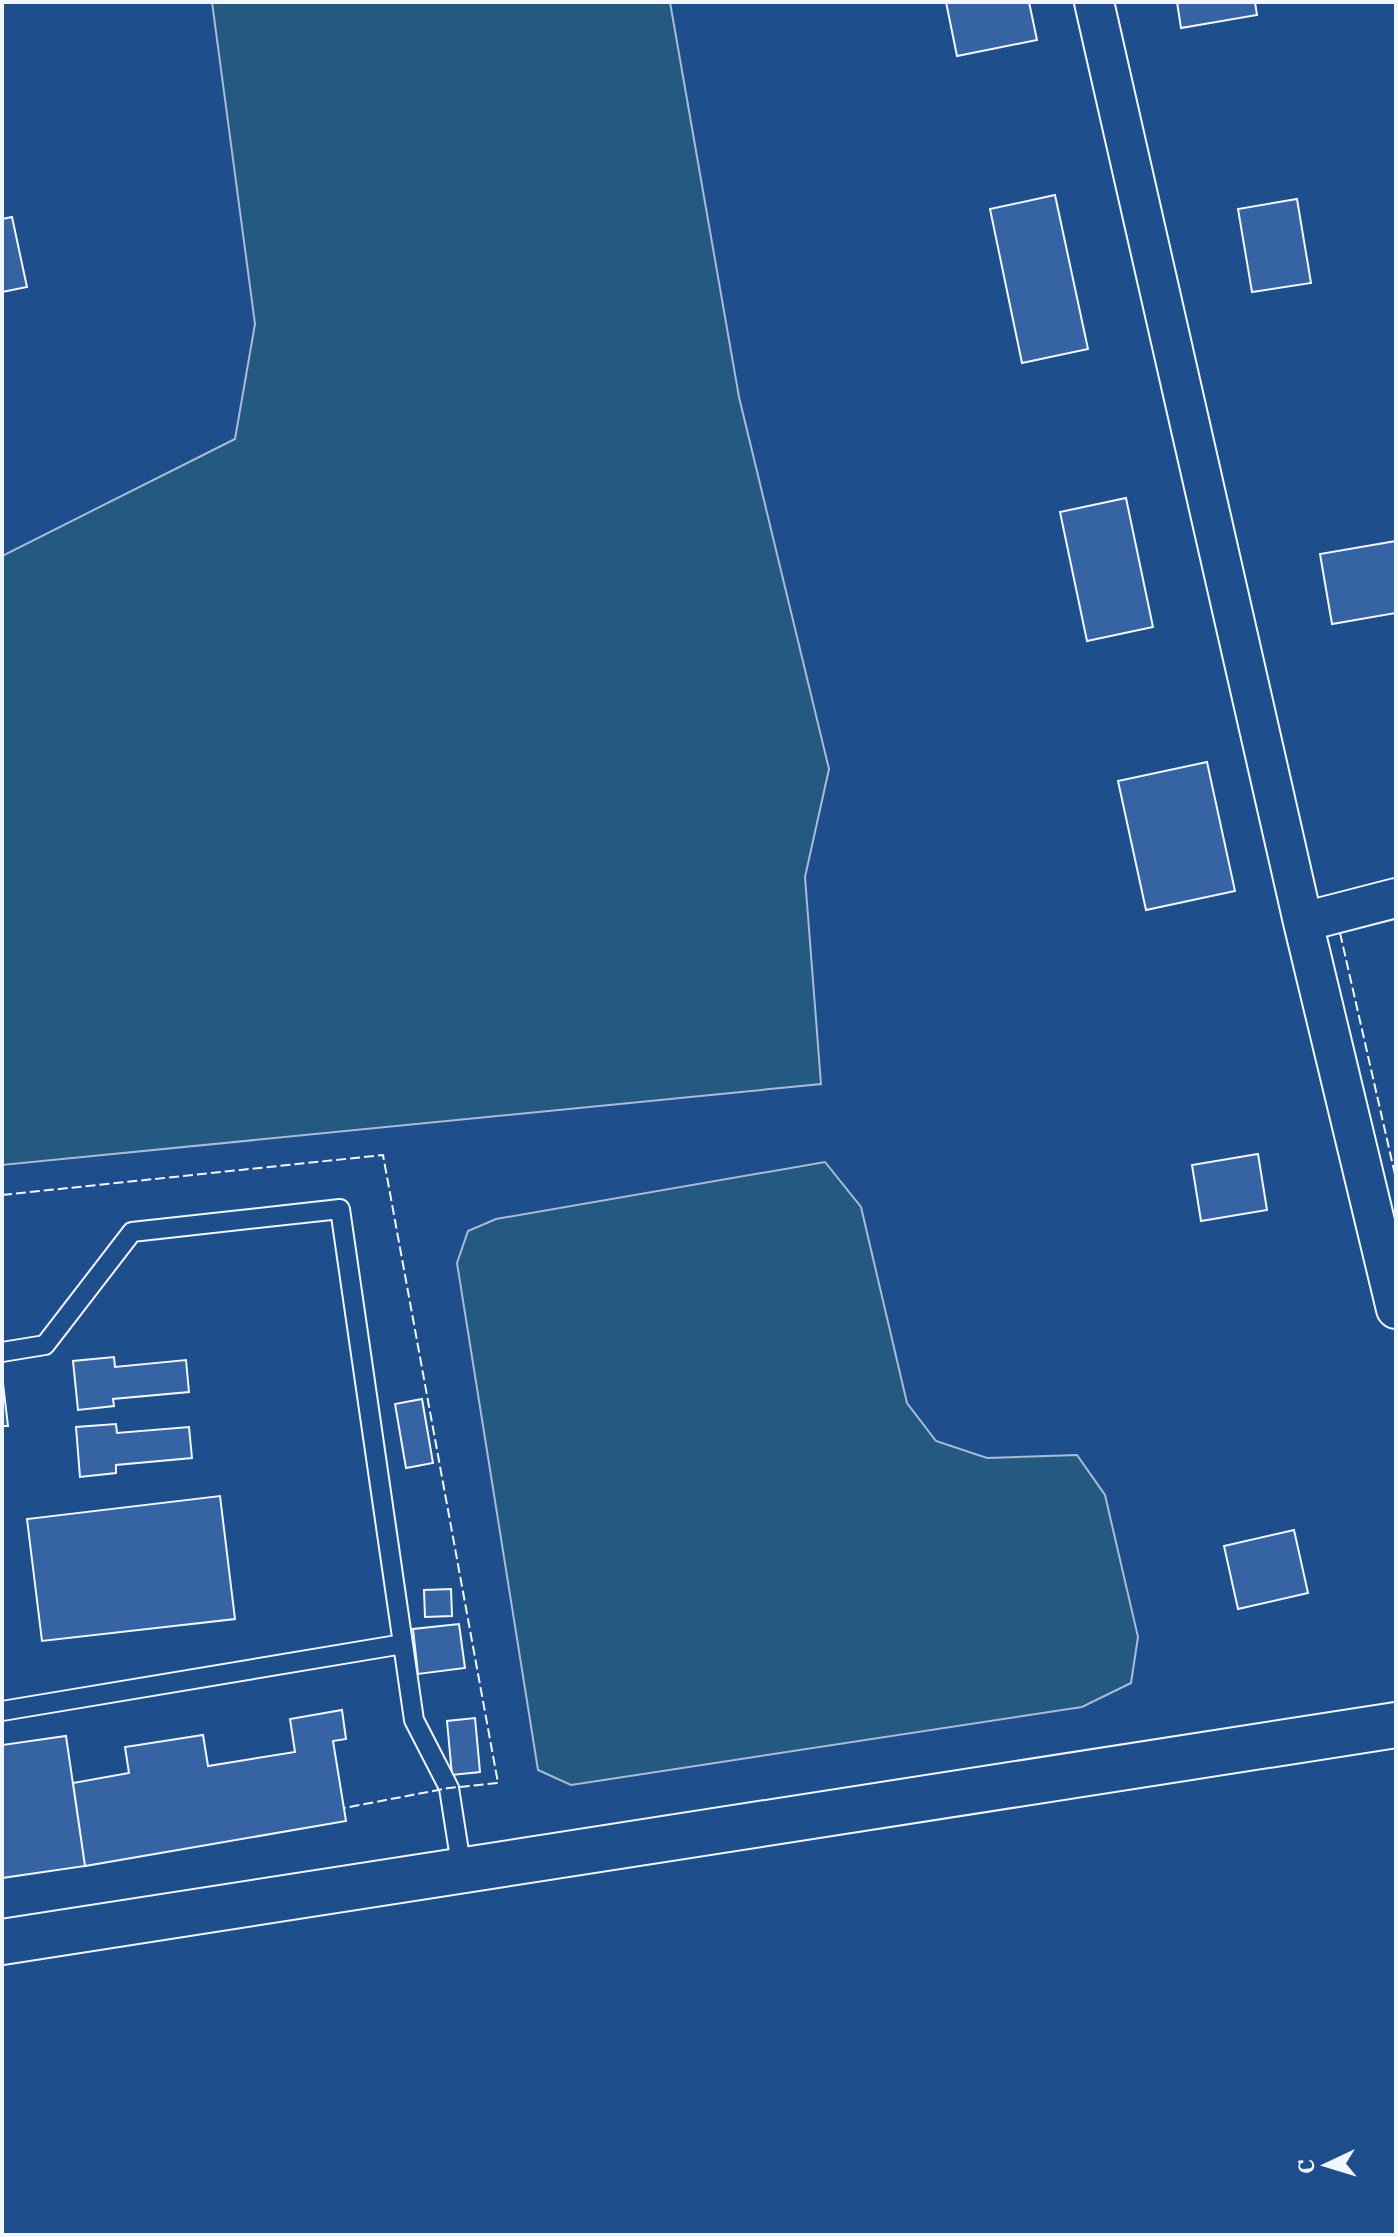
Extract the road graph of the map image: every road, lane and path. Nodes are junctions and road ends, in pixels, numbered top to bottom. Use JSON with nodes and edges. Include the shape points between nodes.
{"nodes":[{"id":1,"x":1094,"y":2,"type":"edge"},
{"id":2,"x":1396,"y":898,"type":"edge"},
{"id":3,"x":1303,"y":922,"type":"junction"},
{"id":4,"x":1396,"y":1309,"type":"edge"},
{"id":5,"x":2,"y":1352,"type":"edge"},
{"id":6,"x":403,"y":1644,"type":"junction"},
{"id":7,"x":2,"y":1711,"type":"edge"},
{"id":8,"x":1396,"y":1725,"type":"edge"},
{"id":9,"x":462,"y":1871,"type":"junction"},
{"id":10,"x":2,"y":1942,"type":"edge"}],
"edges":[{"from":1,"to":3,"type":"street"},
{"from":2,"to":3,"type":"street"},
{"from":3,"to":4,"type":"street"},
{"from":5,"to":6,"type":"lane","via":[[45,1345],[132,1232],[340,1209]]},
{"from":6,"to":7,"type":"lane"},
{"from":6,"to":9,"type":"lane","via":[[414,1720],[449,1788]]},
{"from":8,"to":9,"type":"street"},
{"from":9,"to":10,"type":"street"}]}
